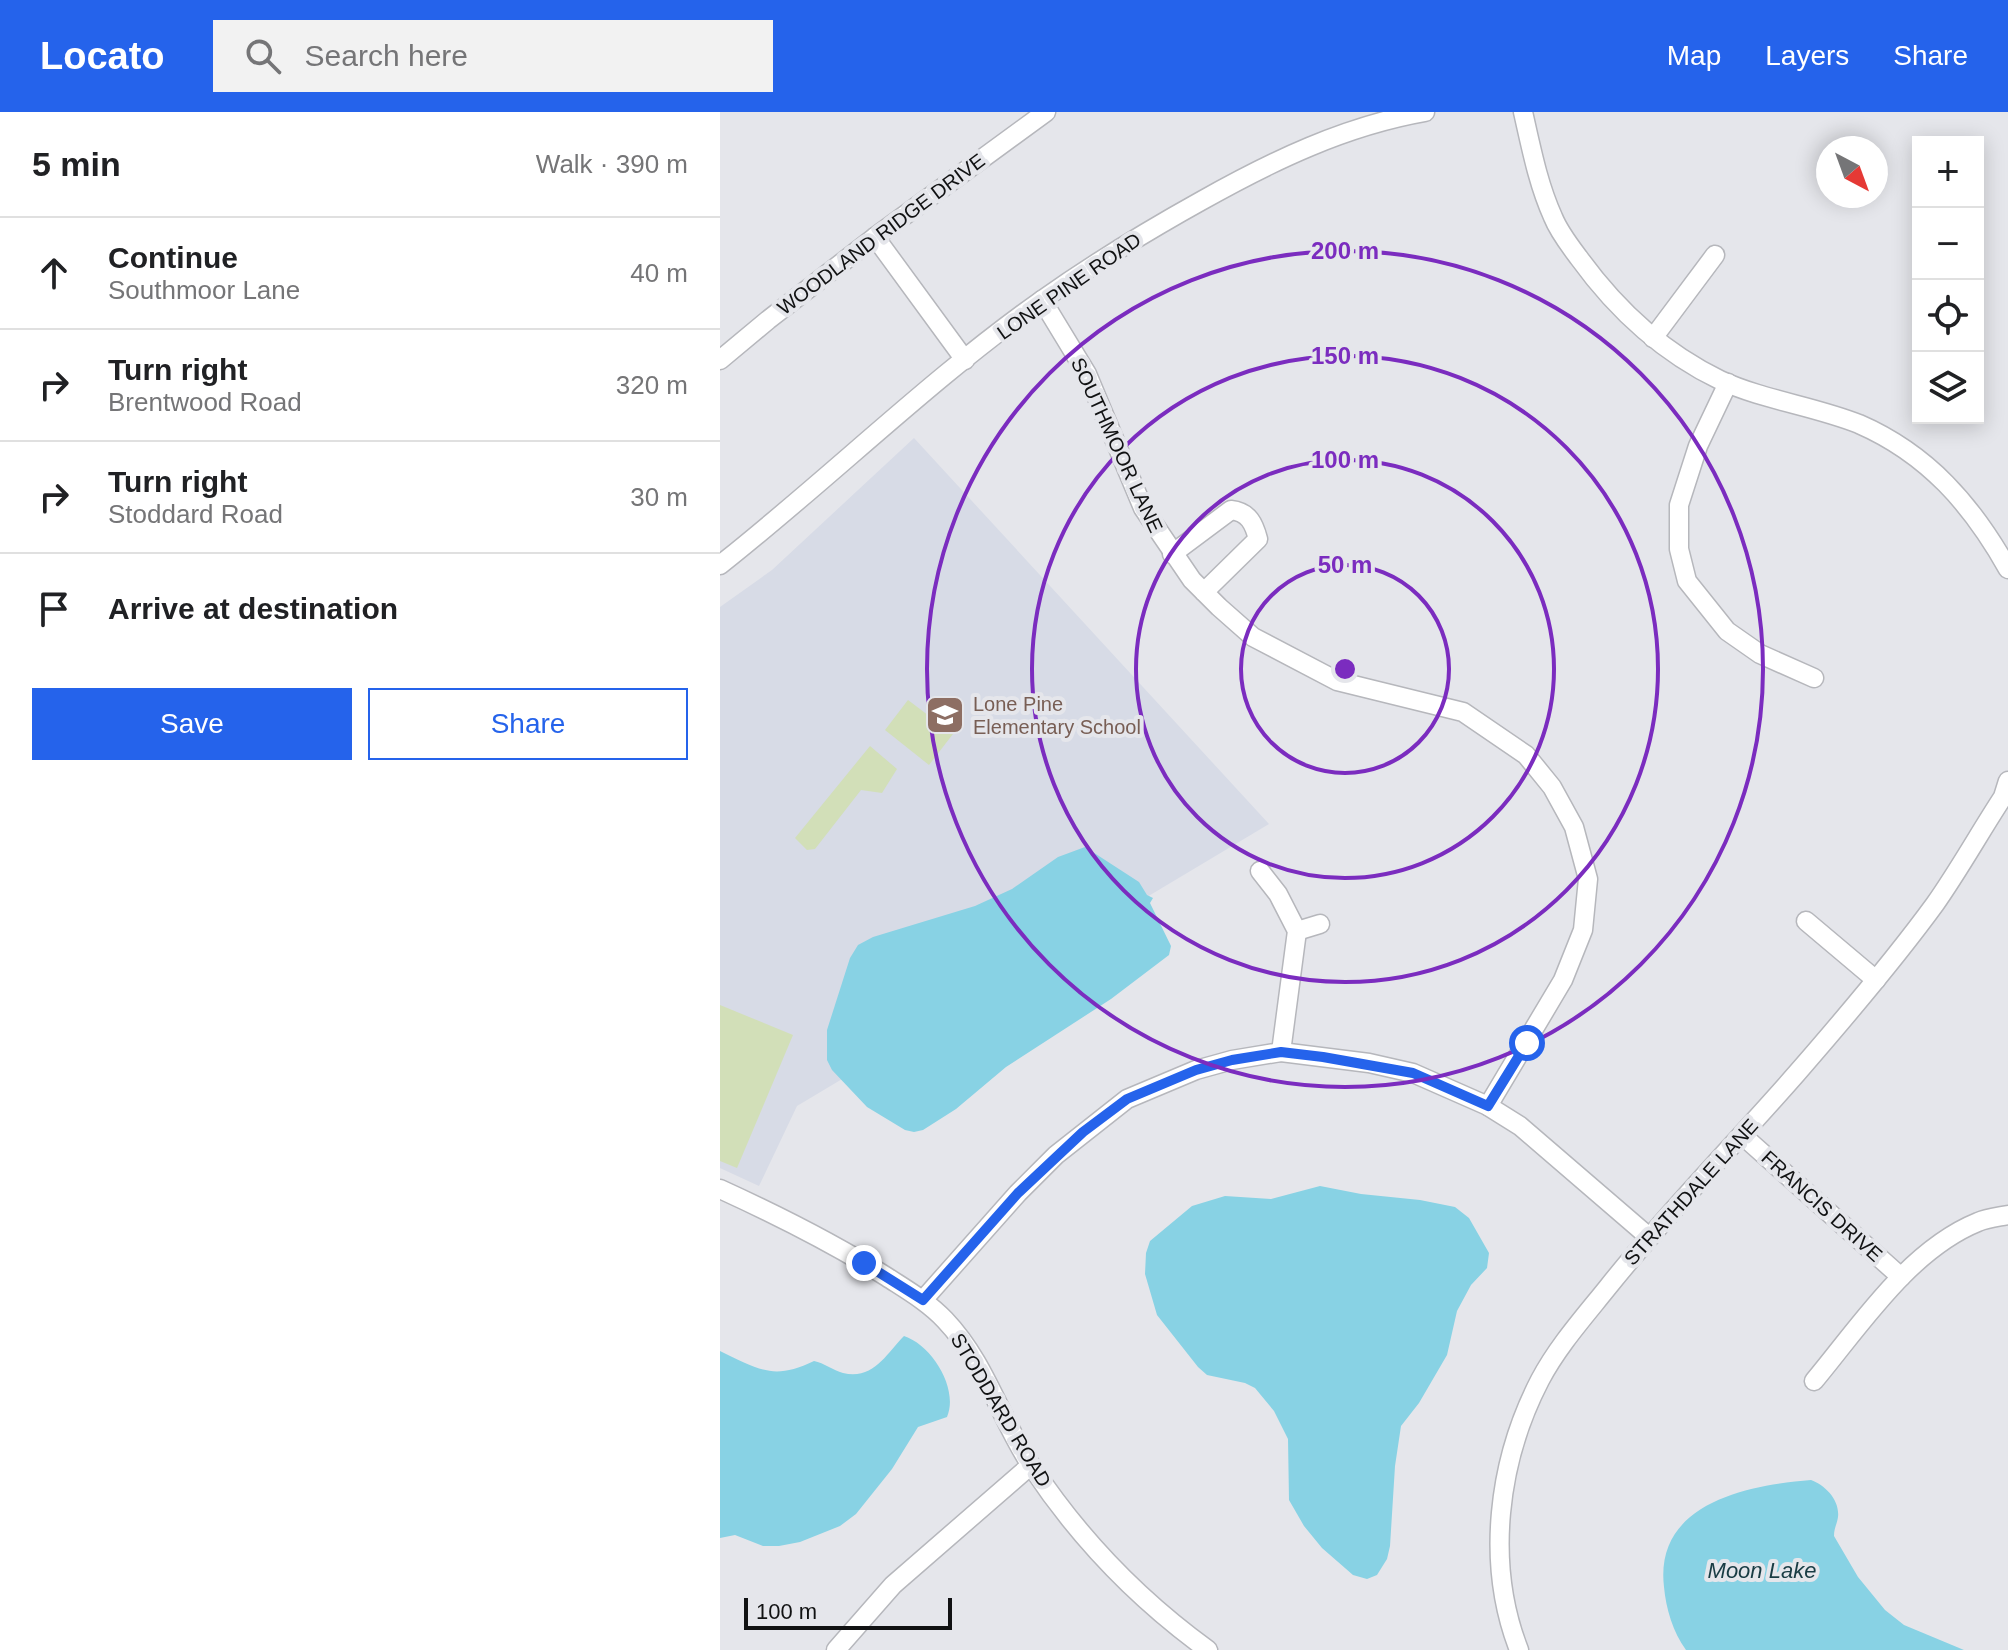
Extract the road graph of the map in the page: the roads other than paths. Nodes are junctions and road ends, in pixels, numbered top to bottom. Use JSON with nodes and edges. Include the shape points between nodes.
{"nodes":[{"id":1,"x":1046,"y":112,"type":"edge"},
{"id":2,"x":1425,"y":112,"type":"edge"},
{"id":3,"x":1523,"y":112,"type":"edge"},
{"id":4,"x":875,"y":237,"type":"junction"},
{"id":5,"x":1715,"y":255,"type":"dead end"},
{"id":6,"x":1042,"y":300,"type":"junction"},
{"id":7,"x":1653,"y":338,"type":"junction"},
{"id":8,"x":720,"y":360,"type":"edge"},
{"id":9,"x":965,"y":360,"type":"junction"},
{"id":10,"x":1728,"y":383,"type":"junction"},
{"id":11,"x":1172,"y":554,"type":"junction"},
{"id":12,"x":720,"y":565,"type":"edge"},
{"id":13,"x":2008,"y":569,"type":"edge"},
{"id":14,"x":1204,"y":592,"type":"junction"},
{"id":15,"x":1814,"y":678,"type":"dead end"},
{"id":16,"x":2006,"y":792,"type":"edge"},
{"id":17,"x":1260,"y":871,"type":"dead end"},
{"id":18,"x":1806,"y":921,"type":"dead end"},
{"id":19,"x":1320,"y":924,"type":"dead end"},
{"id":20,"x":1297,"y":931,"type":"junction"},
{"id":21,"x":1876,"y":980,"type":"junction"},
{"id":22,"x":1281,"y":1052,"type":"junction"},
{"id":23,"x":1488,"y":1106,"type":"junction"},
{"id":24,"x":1742,"y":1135,"type":"junction"},
{"id":25,"x":720,"y":1189,"type":"edge"},
{"id":26,"x":2008,"y":1215,"type":"edge"},
{"id":27,"x":1649,"y":1237,"type":"junction"},
{"id":28,"x":1901,"y":1277,"type":"junction"},
{"id":29,"x":923,"y":1300,"type":"junction"},
{"id":30,"x":1814,"y":1381,"type":"dead end"},
{"id":31,"x":1031,"y":1465,"type":"junction"},
{"id":32,"x":836,"y":1650,"type":"edge"},
{"id":33,"x":1208,"y":1650,"type":"edge"},
{"id":34,"x":1519,"y":1650,"type":"edge"}],
"edges":[{"from":1,"to":4,"type":"street","name":"WOODLAND RIDGE DRIVE"},
{"from":2,"to":6,"type":"street","name":"LONE PINE ROAD","via":[[1387,119],[1269,163],[1163,222]]},
{"from":3,"to":7,"type":"street","via":[[1553,219],[1603,291]]},
{"from":4,"to":8,"type":"street","name":"WOODLAND RIDGE DRIVE"},
{"from":4,"to":9,"type":"street"},
{"from":5,"to":7,"type":"street"},
{"from":6,"to":9,"type":"street","name":"LONE PINE ROAD"},
{"from":6,"to":11,"type":"street","name":"SOUTHMOOR LANE","via":[[1087,374],[1143,508]]},
{"from":7,"to":10,"type":"street"},
{"from":9,"to":12,"type":"street","name":"LONE PINE ROAD"},
{"from":10,"to":13,"type":"street","via":[[1859,425],[1904,449],[1945,480],[1979,519]]},
{"from":10,"to":15,"type":"street","via":[[1698,446],[1679,505],[1679,549],[1687,581],[1727,631],[1760,654]]},
{"from":11,"to":14,"type":"street","name":"SOUTHMOOR LANE"},
{"from":11,"to":14,"type":"street","via":[[1231,510],[1247,516],[1258,539]]},
{"from":14,"to":23,"type":"street","name":"SOUTHMOOR LANE","via":[[1253,637],[1337,681],[1463,712],[1526,755],[1560,800],[1574,827],[1588,879],[1583,930],[1563,980]]},
{"from":16,"to":21,"type":"street","name":"STRATHDALE LANE","via":[[1936,903]]},
{"from":17,"to":20,"type":"street"},
{"from":18,"to":21,"type":"street"},
{"from":19,"to":20,"type":"street"},
{"from":20,"to":22,"type":"street"},
{"from":21,"to":24,"type":"street","name":"STRATHDALE LANE"},
{"from":22,"to":23,"type":"street","via":[[1413,1073]]},
{"from":22,"to":29,"type":"street","via":[[1196,1070],[1127,1099],[1056,1155]]},
{"from":23,"to":27,"type":"street","via":[[1520,1126]]},
{"from":24,"to":27,"type":"street","name":"STRATHDALE LANE"},
{"from":24,"to":28,"type":"street","name":"FRANCIS DRIVE"},
{"from":25,"to":29,"type":"street","name":"STODDARD ROAD","via":[[813,1233]]},
{"from":26,"to":28,"type":"street","via":[[1980,1220],[1944,1239]]},
{"from":27,"to":34,"type":"street","name":"STRATHDALE LANE","via":[[1563,1343],[1523,1417],[1505,1483],[1498,1548]]},
{"from":28,"to":30,"type":"street"},
{"from":29,"to":31,"type":"street","name":"STODDARD ROAD","via":[[962,1338]]},
{"from":31,"to":32,"type":"street","via":[[893,1585]]},
{"from":31,"to":33,"type":"street","name":"STODDARD ROAD","via":[[1074,1524],[1130,1586]]}]}
